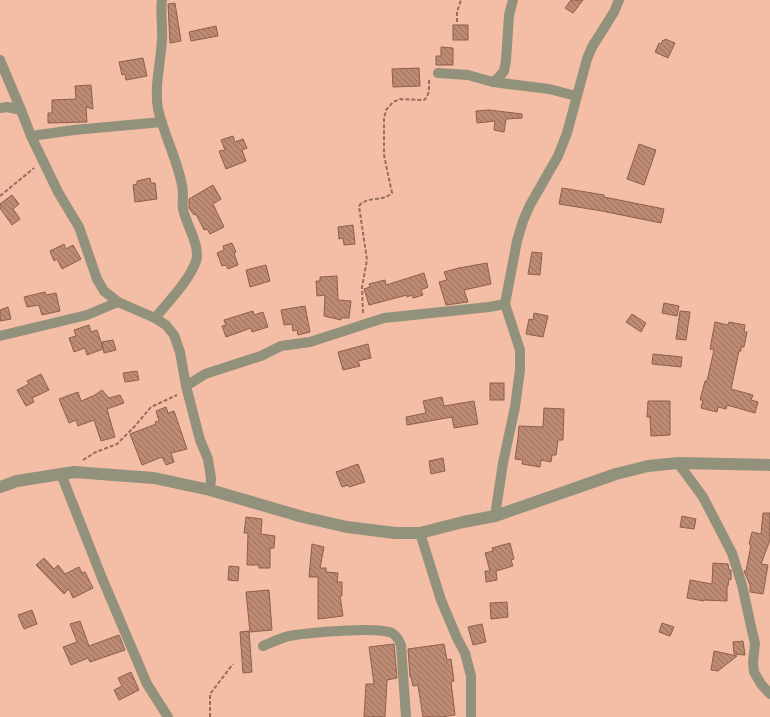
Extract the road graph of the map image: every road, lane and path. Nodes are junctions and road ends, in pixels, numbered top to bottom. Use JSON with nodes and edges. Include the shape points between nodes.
{"nodes":[{"id":1,"x":162,"y":0,"type":"edge"},
{"id":2,"x":462,"y":0,"type":"edge"},
{"id":3,"x":513,"y":0,"type":"edge"},
{"id":4,"x":619,"y":0,"type":"edge"},
{"id":5,"x":457,"y":22,"type":"dead end"},
{"id":6,"x":0,"y":60,"type":"edge"},
{"id":7,"x":438,"y":73,"type":"joint"},
{"id":8,"x":493,"y":82,"type":"junction"},
{"id":9,"x":576,"y":96,"type":"junction"},
{"id":10,"x":0,"y":108,"type":"edge"},
{"id":11,"x":21,"y":110,"type":"junction"},
{"id":12,"x":162,"y":122,"type":"junction"},
{"id":13,"x":31,"y":136,"type":"junction"},
{"id":14,"x":42,"y":160,"type":"junction"},
{"id":15,"x":0,"y":196,"type":"edge"},
{"id":16,"x":118,"y":302,"type":"junction"},
{"id":17,"x":506,"y":304,"type":"junction"},
{"id":18,"x":154,"y":318,"type":"junction"},
{"id":19,"x":363,"y":324,"type":"junction"},
{"id":20,"x":0,"y":336,"type":"edge"},
{"id":21,"x":187,"y":388,"type":"junction"},
{"id":22,"x":678,"y":463,"type":"junction"},
{"id":23,"x":770,"y":465,"type":"edge"},
{"id":24,"x":63,"y":473,"type":"junction"},
{"id":25,"x":0,"y":486,"type":"edge"},
{"id":26,"x":210,"y":490,"type":"junction"},
{"id":27,"x":495,"y":516,"type":"junction"},
{"id":28,"x":420,"y":533,"type":"junction"},
{"id":29,"x":263,"y":646,"type":"dead end"},
{"id":30,"x":233,"y":664,"type":"dead end"},
{"id":31,"x":770,"y":694,"type":"edge"},
{"id":32,"x":168,"y":717,"type":"edge"},
{"id":33,"x":210,"y":717,"type":"edge"},
{"id":34,"x":406,"y":717,"type":"edge"},
{"id":35,"x":471,"y":717,"type":"edge"}],
"edges":[{"from":1,"to":12,"type":"street","via":[[162,39],[157,95]]},
{"from":2,"to":5,"type":"path","via":[[457,12]]},
{"from":3,"to":8,"type":"street","via":[[509,14],[504,71]]},
{"from":4,"to":9,"type":"street","via":[[592,47]]},
{"from":6,"to":11,"type":"street"},
{"from":7,"to":8,"type":"street","via":[[468,75]]},
{"from":7,"to":19,"type":"path","via":[[432,74],[429,78],[426,99],[400,99],[386,110],[384,155],[392,193],[364,201],[359,206],[367,260],[362,287]]},
{"from":8,"to":9,"type":"street","via":[[549,89]]},
{"from":9,"to":17,"type":"street","via":[[565,139],[523,221]]},
{"from":10,"to":11,"type":"street"},
{"from":11,"to":13,"type":"street"},
{"from":12,"to":13,"type":"street"},
{"from":12,"to":18,"type":"street","via":[[180,174],[183,208],[197,250],[196,261],[180,288]]},
{"from":13,"to":14,"type":"street"},
{"from":14,"to":15,"type":"path"},
{"from":14,"to":16,"type":"street","via":[[79,227],[97,279],[104,291]]},
{"from":16,"to":18,"type":"street"},
{"from":16,"to":20,"type":"street","via":[[87,315]]},
{"from":17,"to":19,"type":"street","via":[[403,315]]},
{"from":17,"to":27,"type":"street","via":[[520,350],[520,370]]},
{"from":18,"to":21,"type":"street","via":[[174,335]]},
{"from":19,"to":21,"type":"street","via":[[310,342],[281,346],[261,356],[205,374]]},
{"from":21,"to":24,"type":"path","via":[[151,407],[122,441],[96,452]]},
{"from":21,"to":26,"type":"street","via":[[200,440],[208,460]]},
{"from":22,"to":23,"type":"street"},
{"from":22,"to":27,"type":"street","via":[[648,466],[616,474]]},
{"from":22,"to":31,"type":"street","via":[[703,497],[732,553],[742,584],[755,643],[754,672]]},
{"from":24,"to":25,"type":"street"},
{"from":24,"to":26,"type":"street","via":[[154,478]]},
{"from":24,"to":32,"type":"street","via":[[102,578],[147,684]]},
{"from":26,"to":28,"type":"street","via":[[347,527],[395,533]]},
{"from":27,"to":28,"type":"street"},
{"from":28,"to":35,"type":"street","via":[[441,600],[465,653],[472,676]]},
{"from":29,"to":34,"type":"street","via":[[287,636],[308,633],[372,631],[393,634],[402,645]]},
{"from":30,"to":33,"type":"path","via":[[210,694]]}]}
